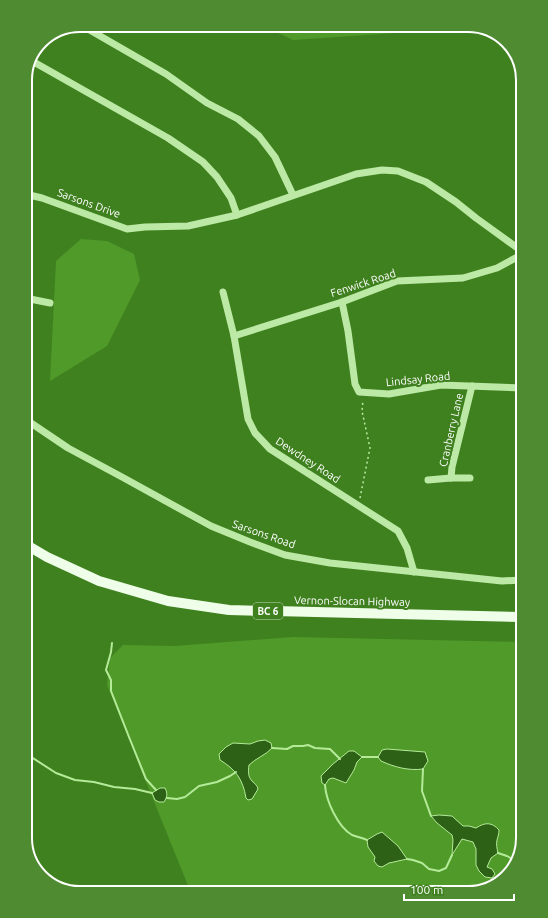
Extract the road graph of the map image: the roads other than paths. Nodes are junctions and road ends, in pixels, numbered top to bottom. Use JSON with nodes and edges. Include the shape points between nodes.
{"nodes":[{"id":1,"x":93,"y":32,"type":"edge"},
{"id":2,"x":36,"y":63,"type":"edge"},
{"id":3,"x":293,"y":195,"type":"junction"},
{"id":4,"x":32,"y":196,"type":"edge"},
{"id":5,"x":237,"y":215,"type":"junction"},
{"id":6,"x":516,"y":248,"type":"edge"},
{"id":7,"x":516,"y":257,"type":"edge"},
{"id":8,"x":223,"y":292,"type":"dead end"},
{"id":9,"x":32,"y":299,"type":"edge"},
{"id":10,"x":342,"y":302,"type":"junction"},
{"id":11,"x":50,"y":303,"type":"dead end"},
{"id":12,"x":234,"y":336,"type":"junction"},
{"id":13,"x":472,"y":386,"type":"junction"},
{"id":14,"x":516,"y":388,"type":"edge"},
{"id":15,"x":32,"y":424,"type":"edge"},
{"id":16,"x":452,"y":478,"type":"junction"},
{"id":17,"x":470,"y":478,"type":"dead end"},
{"id":18,"x":428,"y":480,"type":"dead end"},
{"id":19,"x":32,"y":548,"type":"edge"},
{"id":20,"x":414,"y":572,"type":"junction"},
{"id":21,"x":516,"y":580,"type":"edge"},
{"id":22,"x":516,"y":617,"type":"edge"}],
"edges":[{"from":1,"to":3,"type":"street","via":[[166,74],[206,103],[238,119],[259,136],[275,157]]},
{"from":2,"to":5,"type":"street","via":[[168,138],[203,162],[232,198]]},
{"from":3,"to":5,"type":"street","name":"Sarsons Drive"},
{"from":3,"to":6,"type":"street","name":"Sarsons Drive","via":[[356,174],[382,170],[398,171],[426,182]]},
{"from":4,"to":5,"type":"street","name":"Sarsons Drive","via":[[127,229],[188,226]]},
{"from":7,"to":10,"type":"street","name":"Fenwick Road","via":[[497,268],[463,278],[397,281]]},
{"from":8,"to":12,"type":"street","name":"Dewdney Road"},
{"from":9,"to":11,"type":"street"},
{"from":10,"to":12,"type":"street","name":"Fenwick Road"},
{"from":10,"to":13,"type":"street","name":"Lindsay Road","via":[[355,384],[359,392],[389,394],[441,385]]},
{"from":12,"to":20,"type":"street","name":"Dewdney Road","via":[[248,419],[255,433],[270,449],[398,531],[407,548]]},
{"from":13,"to":14,"type":"street","name":"Lindsay Road"},
{"from":13,"to":16,"type":"street","name":"Cranberry Lane","via":[[452,467]]},
{"from":15,"to":20,"type":"street","name":"Sarsons Road","via":[[68,448],[211,526],[250,542],[285,555],[330,563]]},
{"from":16,"to":17,"type":"street","name":"Cranberry Lane"},
{"from":16,"to":18,"type":"street","name":"Cranberry Lane"},
{"from":19,"to":22,"type":"main road","name":"Vernon-Slocan Highway","number":"BC 6","via":[[99,581],[168,602],[229,610]]},
{"from":20,"to":21,"type":"street","name":"Sarsons Road"}]}
